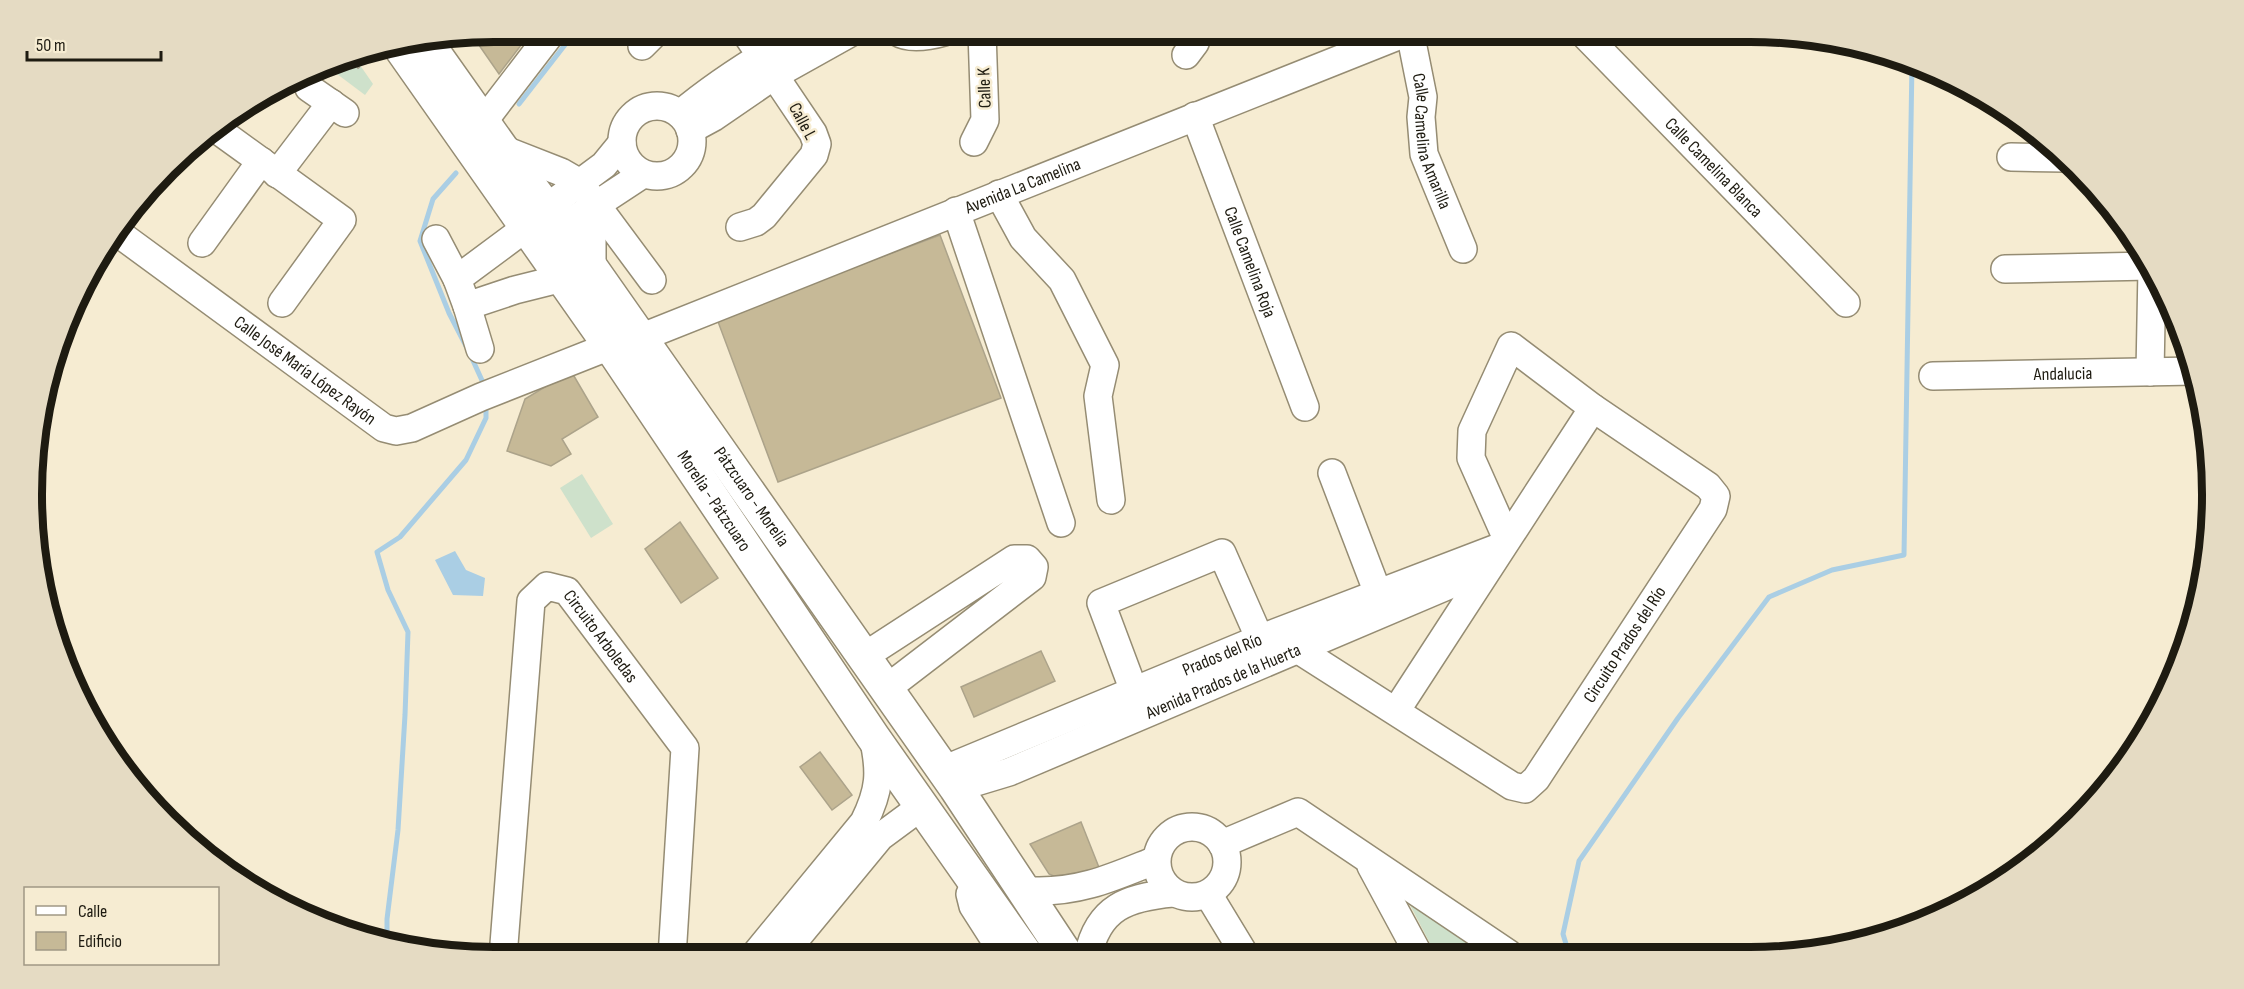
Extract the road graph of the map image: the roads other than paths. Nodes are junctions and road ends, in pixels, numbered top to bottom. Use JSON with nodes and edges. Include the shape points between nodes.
{"nodes":[{"id":1,"x":543,"y":42,"type":"edge"},
{"id":2,"x":752,"y":42,"type":"edge"},
{"id":3,"x":792,"y":42,"type":"edge"},
{"id":4,"x":827,"y":42,"type":"edge"},
{"id":5,"x":982,"y":42,"type":"edge"},
{"id":6,"x":1195,"y":42,"type":"edge"},
{"id":7,"x":1384,"y":42,"type":"edge"},
{"id":8,"x":1411,"y":42,"type":"edge"},
{"id":9,"x":1592,"y":42,"type":"edge"},
{"id":10,"x":430,"y":47,"type":"edge"},
{"id":11,"x":404,"y":51,"type":"edge"},
{"id":12,"x":386,"y":55,"type":"edge"},
{"id":13,"x":1186,"y":55,"type":"dead end"},
{"id":14,"x":768,"y":65,"type":"junction"},
{"id":15,"x":328,"y":101,"type":"dead end"},
{"id":16,"x":1195,"y":116,"type":"junction"},
{"id":17,"x":685,"y":122,"type":"junction"},
{"id":18,"x":469,"y":123,"type":"junction"},
{"id":19,"x":222,"y":133,"type":"edge"},
{"id":20,"x":974,"y":142,"type":"dead end"},
{"id":21,"x":622,"y":143,"type":"junction"},
{"id":22,"x":502,"y":149,"type":"junction"},
{"id":23,"x":2011,"y":157,"type":"dead end"},
{"id":24,"x":2052,"y":158,"type":"edge"},
{"id":25,"x":269,"y":168,"type":"junction"},
{"id":26,"x":643,"y":174,"type":"junction"},
{"id":27,"x":999,"y":194,"type":"junction"},
{"id":28,"x":590,"y":198,"type":"junction"},
{"id":29,"x":957,"y":211,"type":"junction"},
{"id":30,"x":545,"y":221,"type":"junction"},
{"id":31,"x":740,"y":227,"type":"dead end"},
{"id":32,"x":123,"y":237,"type":"edge"},
{"id":33,"x":436,"y":239,"type":"dead end"},
{"id":34,"x":202,"y":243,"type":"dead end"},
{"id":35,"x":1463,"y":249,"type":"dead end"},
{"id":36,"x":2140,"y":267,"type":"edge"},
{"id":37,"x":2005,"y":269,"type":"dead end"},
{"id":38,"x":577,"y":274,"type":"junction"},
{"id":39,"x":457,"y":279,"type":"junction"},
{"id":40,"x":652,"y":280,"type":"dead end"},
{"id":41,"x":2151,"y":286,"type":"edge"},
{"id":42,"x":281,"y":303,"type":"dead end"},
{"id":43,"x":1846,"y":303,"type":"dead end"},
{"id":44,"x":467,"y":306,"type":"junction"},
{"id":45,"x":625,"y":342,"type":"junction"},
{"id":46,"x":480,"y":349,"type":"dead end"},
{"id":47,"x":2185,"y":371,"type":"edge"},
{"id":48,"x":2150,"y":372,"type":"junction"},
{"id":49,"x":1933,"y":376,"type":"dead end"},
{"id":50,"x":1305,"y":407,"type":"dead end"},
{"id":51,"x":1593,"y":408,"type":"junction"},
{"id":52,"x":1332,"y":473,"type":"dead end"},
{"id":53,"x":1112,"y":500,"type":"dead end"},
{"id":54,"x":1061,"y":523,"type":"dead end"},
{"id":55,"x":1504,"y":542,"type":"junction"},
{"id":56,"x":1487,"y":569,"type":"junction"},
{"id":57,"x":1381,"y":602,"type":"junction"},
{"id":58,"x":1264,"y":649,"type":"junction"},
{"id":59,"x":1299,"y":650,"type":"junction"},
{"id":60,"x":863,"y":657,"type":"junction"},
{"id":61,"x":886,"y":689,"type":"junction"},
{"id":62,"x":1134,"y":691,"type":"junction"},
{"id":63,"x":1396,"y":711,"type":"junction"},
{"id":64,"x":873,"y":737,"type":"junction"},
{"id":65,"x":950,"y":779,"type":"junction"},
{"id":66,"x":922,"y":806,"type":"junction"},
{"id":67,"x":1222,"y":844,"type":"junction"},
{"id":68,"x":856,"y":848,"type":"junction"},
{"id":69,"x":1004,"y":858,"type":"junction"},
{"id":70,"x":1156,"y":860,"type":"junction"},
{"id":71,"x":1369,"y":862,"type":"junction"},
{"id":72,"x":962,"y":864,"type":"junction"},
{"id":73,"x":1035,"y":891,"type":"junction"},
{"id":74,"x":1173,"y":893,"type":"junction"},
{"id":75,"x":1208,"y":894,"type":"junction"},
{"id":76,"x":504,"y":947,"type":"edge"},
{"id":77,"x":673,"y":947,"type":"edge"},
{"id":78,"x":762,"y":947,"type":"edge"},
{"id":79,"x":788,"y":947,"type":"edge"},
{"id":80,"x":999,"y":947,"type":"edge"},
{"id":81,"x":1021,"y":947,"type":"edge"},
{"id":82,"x":1060,"y":947,"type":"edge"},
{"id":83,"x":1076,"y":947,"type":"edge"},
{"id":84,"x":1090,"y":947,"type":"edge"},
{"id":85,"x":1240,"y":947,"type":"edge"},
{"id":86,"x":1415,"y":947,"type":"edge"},
{"id":87,"x":1498,"y":947,"type":"edge"}],
"edges":[{"from":1,"to":18,"type":"street"},
{"from":2,"to":14,"type":"street","name":"Calle L"},
{"from":3,"to":14,"type":"street"},
{"from":4,"to":14,"type":"street"},
{"from":5,"to":20,"type":"street","name":"Calle K","via":[[985,120]]},
{"from":6,"to":13,"type":"street"},
{"from":7,"to":16,"type":"street","name":"Avenida La Camelina"},
{"from":8,"to":35,"type":"street","name":"Calle Camelina Amarilla","via":[[1422,97],[1424,154]]},
{"from":9,"to":43,"type":"street","name":"Calle Camelina Blanca"},
{"from":10,"to":18,"type":"main road"},
{"from":11,"to":18,"type":"main road","name":"Morelia - Pátzcuaro"},
{"from":12,"to":18,"type":"street","via":[[412,86]]},
{"from":14,"to":17,"type":"street","via":[[699,98]]},
{"from":14,"to":31,"type":"street","name":"Calle L","via":[[817,144],[814,155],[764,216]]},
{"from":15,"to":25,"type":"street"},
{"from":16,"to":27,"type":"street","name":"Avenida La Camelina"},
{"from":16,"to":50,"type":"street","name":"Calle Camelina Roja"},
{"from":17,"to":21,"type":"street","via":[[670,108],[647,108],[628,121]]},
{"from":17,"to":26,"type":"street","via":[[692,141],[685,163],[666,176]]},
{"from":18,"to":22,"type":"main road"},
{"from":18,"to":30,"type":"main road","name":"Morelia - Pátzcuaro"},
{"from":19,"to":25,"type":"street"},
{"from":21,"to":26,"type":"street","via":[[628,162]]},
{"from":21,"to":28,"type":"street","via":[[604,165]]},
{"from":22,"to":28,"type":"street","via":[[561,172]]},
{"from":22,"to":30,"type":"main road"},
{"from":23,"to":24,"type":"street"},
{"from":25,"to":34,"type":"street"},
{"from":25,"to":42,"type":"street","via":[[342,220]]},
{"from":26,"to":28,"type":"street"},
{"from":27,"to":29,"type":"street","name":"Avenida La Camelina"},
{"from":27,"to":53,"type":"street","via":[[1023,238],[1062,280],[1105,365],[1098,396]]},
{"from":28,"to":30,"type":"street"},
{"from":28,"to":38,"type":"street"},
{"from":28,"to":40,"type":"street"},
{"from":29,"to":45,"type":"street","name":"Avenida La Camelina"},
{"from":29,"to":54,"type":"street"},
{"from":30,"to":38,"type":"main road","name":"Morelia - Pátzcuaro"},
{"from":30,"to":39,"type":"street"},
{"from":32,"to":45,"type":"street","name":"Calle José María López Rayón","via":[[384,428],[396,431]]},
{"from":33,"to":39,"type":"street"},
{"from":36,"to":37,"type":"street"},
{"from":38,"to":44,"type":"street"},
{"from":38,"to":45,"type":"main road","name":"Morelia - Pátzcuaro"},
{"from":39,"to":44,"type":"street"},
{"from":41,"to":48,"type":"street"},
{"from":44,"to":46,"type":"street"},
{"from":45,"to":60,"type":"main road","name":"Pátzcuaro - Morelia"},
{"from":45,"to":64,"type":"main road","name":"Morelia - Pátzcuaro"},
{"from":47,"to":48,"type":"street","name":"Andalucia"},
{"from":48,"to":49,"type":"street","name":"Andalucia"},
{"from":51,"to":55,"type":"street"},
{"from":51,"to":55,"type":"street","name":"Circuito Prados del Río","via":[[1511,345],[1472,431],[1471,458]]},
{"from":51,"to":63,"type":"street","name":"Circuito Prados del Río","via":[[1708,486],[1716,496],[1700,529],[1536,779],[1525,789],[1512,786]]},
{"from":52,"to":57,"type":"street"},
{"from":55,"to":56,"type":"street"},
{"from":55,"to":57,"type":"street","name":"Prados del Río"},
{"from":56,"to":57,"type":"street","name":"Avenida Prados de la Huerta"},
{"from":56,"to":63,"type":"street"},
{"from":57,"to":58,"type":"street","name":"Prados del Río"},
{"from":57,"to":59,"type":"street","name":"Avenida Prados de la Huerta"},
{"from":58,"to":59,"type":"street","name":"Avenida Prados de la Huerta"},
{"from":58,"to":62,"type":"street","name":"Prados del Río"},
{"from":58,"to":62,"type":"street","via":[[1222,553],[1101,603]]},
{"from":58,"to":65,"type":"street","name":"Avenida Prados de la Huerta","via":[[1009,772]]},
{"from":59,"to":63,"type":"street","name":"Circuito Prados del Río"},
{"from":60,"to":61,"type":"main road","name":"Pátzcuaro - Morelia"},
{"from":60,"to":61,"type":"street","via":[[1014,559],[1027,559],[1034,567],[1032,577]]},
{"from":61,"to":65,"type":"main road","name":"Pátzcuaro - Morelia"},
{"from":62,"to":65,"type":"street","name":"Prados del Río"},
{"from":64,"to":66,"type":"main road","name":"Morelia - Pátzcuaro"},
{"from":64,"to":68,"type":"street","via":[[879,781]]},
{"from":65,"to":69,"type":"main road","name":"Pátzcuaro - Morelia"},
{"from":66,"to":68,"type":"street","via":[[880,837]]},
{"from":66,"to":72,"type":"main road","name":"Morelia - Pátzcuaro"},
{"from":67,"to":70,"type":"street","via":[[1205,830],[1183,828],[1164,840]]},
{"from":67,"to":71,"type":"street","via":[[1298,812]]},
{"from":67,"to":75,"type":"street","via":[[1227,866],[1224,878]]},
{"from":68,"to":78,"type":"street"},
{"from":68,"to":79,"type":"street"},
{"from":69,"to":73,"type":"street"},
{"from":69,"to":82,"type":"main road","name":"Pátzcuaro - Morelia"},
{"from":70,"to":73,"type":"street","via":[[1074,889]]},
{"from":70,"to":74,"type":"street","via":[[1158,873]]},
{"from":71,"to":86,"type":"street"},
{"from":71,"to":87,"type":"street"},
{"from":72,"to":80,"type":"street","via":[[973,906]]},
{"from":72,"to":81,"type":"main road","name":"Morelia - Pátzcuaro"},
{"from":73,"to":83,"type":"street"},
{"from":74,"to":75,"type":"street","via":[[1196,898]]},
{"from":74,"to":84,"type":"street","via":[[1125,902],[1100,924]]},
{"from":75,"to":85,"type":"street"},
{"from":76,"to":77,"type":"street","name":"Circuito Arboledas","via":[[531,602],[547,586],[567,591],[685,748]]}]}
